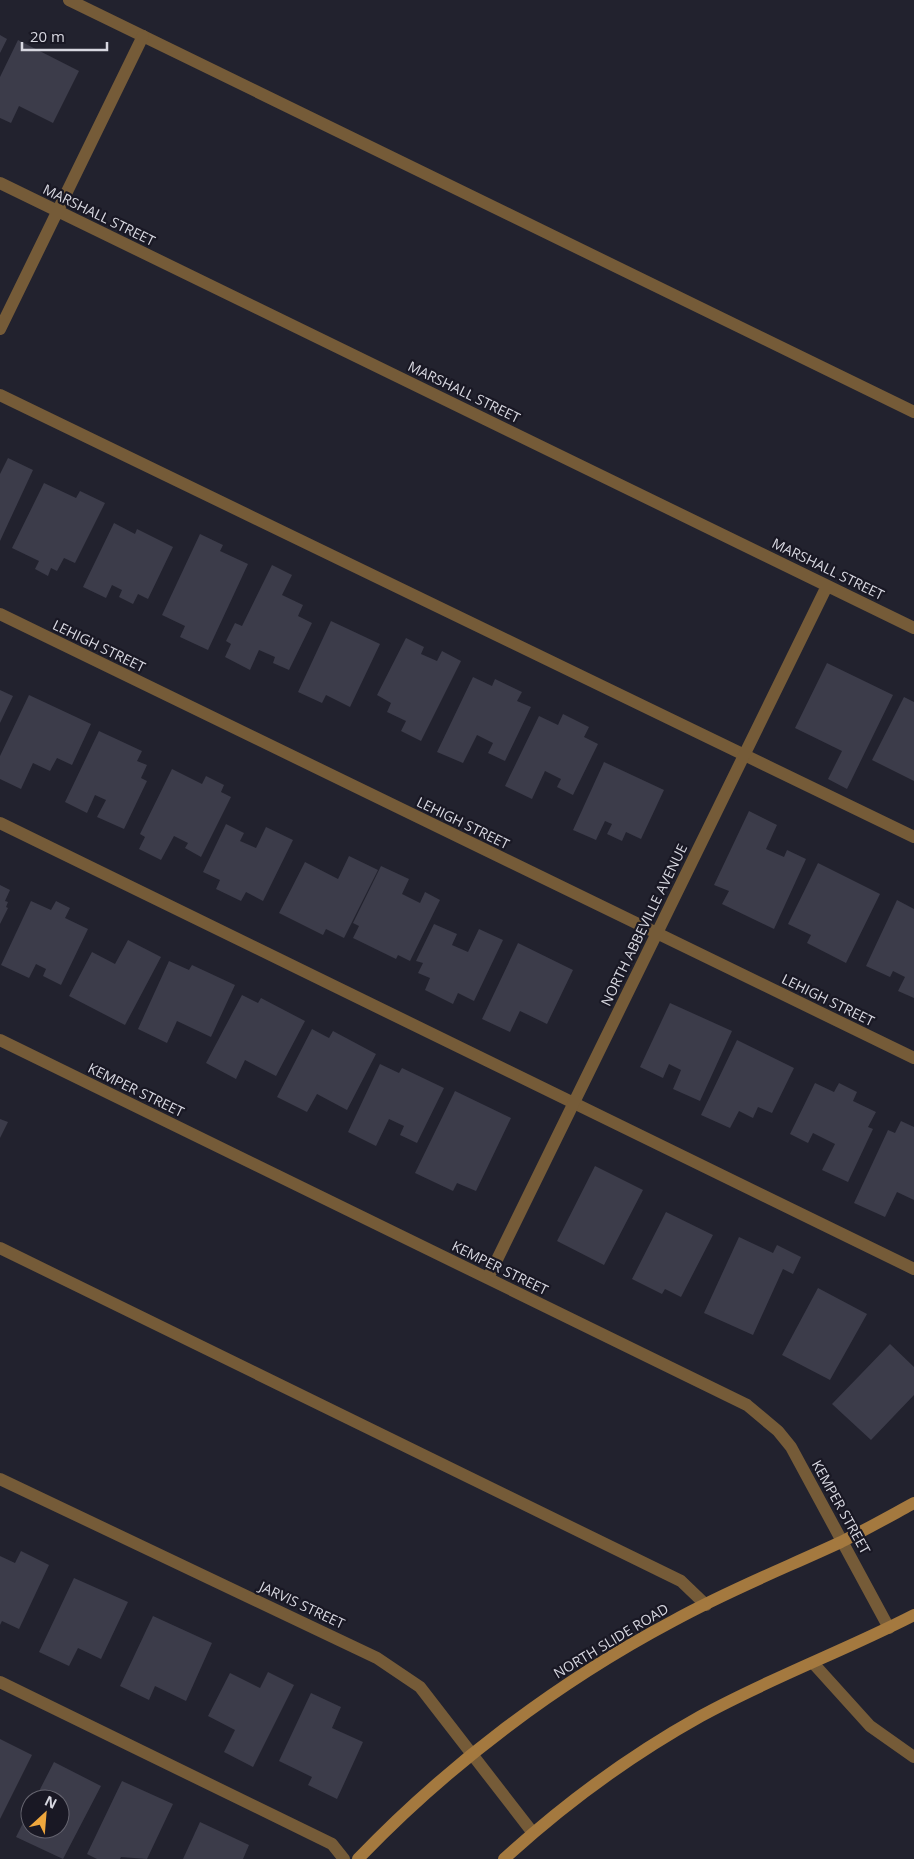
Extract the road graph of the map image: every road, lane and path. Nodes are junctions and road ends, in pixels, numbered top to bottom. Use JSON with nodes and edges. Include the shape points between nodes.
{"nodes":[{"id":1,"x":69,"y":0,"type":"edge"},
{"id":2,"x":143,"y":36,"type":"junction"},
{"id":3,"x":0,"y":183,"type":"edge"},
{"id":4,"x":56,"y":211,"type":"junction"},
{"id":5,"x":0,"y":329,"type":"edge"},
{"id":6,"x":0,"y":395,"type":"edge"},
{"id":7,"x":914,"y":412,"type":"edge"},
{"id":8,"x":827,"y":586,"type":"junction"},
{"id":9,"x":0,"y":614,"type":"edge"},
{"id":10,"x":914,"y":628,"type":"edge"},
{"id":11,"x":744,"y":755,"type":"junction"},
{"id":12,"x":0,"y":824,"type":"edge"},
{"id":13,"x":914,"y":837,"type":"edge"},
{"id":14,"x":656,"y":934,"type":"junction"},
{"id":15,"x":0,"y":1040,"type":"edge"},
{"id":16,"x":914,"y":1058,"type":"edge"},
{"id":17,"x":574,"y":1103,"type":"junction"},
{"id":18,"x":0,"y":1248,"type":"edge"},
{"id":19,"x":914,"y":1269,"type":"edge"},
{"id":20,"x":488,"y":1278,"type":"junction"},
{"id":21,"x":0,"y":1479,"type":"edge"},
{"id":22,"x":914,"y":1503,"type":"edge"},
{"id":23,"x":842,"y":1541,"type":"junction"},
{"id":24,"x":706,"y":1604,"type":"junction"},
{"id":25,"x":914,"y":1615,"type":"edge"},
{"id":26,"x":889,"y":1628,"type":"junction"},
{"id":27,"x":813,"y":1663,"type":"junction"},
{"id":28,"x":0,"y":1682,"type":"edge"},
{"id":29,"x":472,"y":1755,"type":"junction"},
{"id":30,"x":914,"y":1756,"type":"edge"},
{"id":31,"x":533,"y":1833,"type":"junction"},
{"id":32,"x":344,"y":1859,"type":"edge"},
{"id":33,"x":358,"y":1859,"type":"edge"},
{"id":34,"x":504,"y":1859,"type":"edge"}],
"edges":[{"from":1,"to":2,"type":"street"},
{"from":2,"to":4,"type":"street"},
{"from":2,"to":7,"type":"street"},
{"from":3,"to":4,"type":"street","name":"MARSHALL STREET"},
{"from":4,"to":5,"type":"street"},
{"from":4,"to":8,"type":"street","name":"MARSHALL STREET"},
{"from":6,"to":11,"type":"street"},
{"from":8,"to":10,"type":"street","name":"MARSHALL STREET"},
{"from":8,"to":11,"type":"street","name":"NORTH ABBEVILLE AVENUE"},
{"from":9,"to":14,"type":"street","name":"LEHIGH STREET"},
{"from":11,"to":13,"type":"street"},
{"from":11,"to":14,"type":"street","name":"NORTH ABBEVILLE AVENUE"},
{"from":12,"to":17,"type":"street"},
{"from":14,"to":16,"type":"street","name":"LEHIGH STREET"},
{"from":14,"to":17,"type":"street","name":"NORTH ABBEVILLE AVENUE"},
{"from":15,"to":20,"type":"street","name":"KEMPER STREET"},
{"from":17,"to":19,"type":"street"},
{"from":17,"to":20,"type":"street","name":"NORTH ABBEVILLE AVENUE"},
{"from":18,"to":24,"type":"street","via":[[681,1581]]},
{"from":20,"to":23,"type":"street","name":"KEMPER STREET","via":[[747,1405],[778,1431],[791,1447]]},
{"from":21,"to":29,"type":"street","name":"JARVIS STREET","via":[[378,1658],[420,1687]]},
{"from":22,"to":23,"type":"main road","name":"NORTH SLIDE ROAD"},
{"from":23,"to":24,"type":"main road","name":"NORTH SLIDE ROAD"},
{"from":23,"to":26,"type":"street","name":"KEMPER STREET"},
{"from":24,"to":29,"type":"main road","name":"NORTH SLIDE ROAD","via":[[590,1668]]},
{"from":25,"to":26,"type":"main road"},
{"from":26,"to":27,"type":"main road"},
{"from":27,"to":30,"type":"street","via":[[870,1726]]},
{"from":27,"to":31,"type":"main road","via":[[755,1688],[658,1742]]},
{"from":28,"to":32,"type":"street","via":[[332,1844]]},
{"from":29,"to":31,"type":"street","name":"JARVIS STREET"},
{"from":29,"to":33,"type":"main road","name":"NORTH SLIDE ROAD"},
{"from":31,"to":34,"type":"main road"}]}
